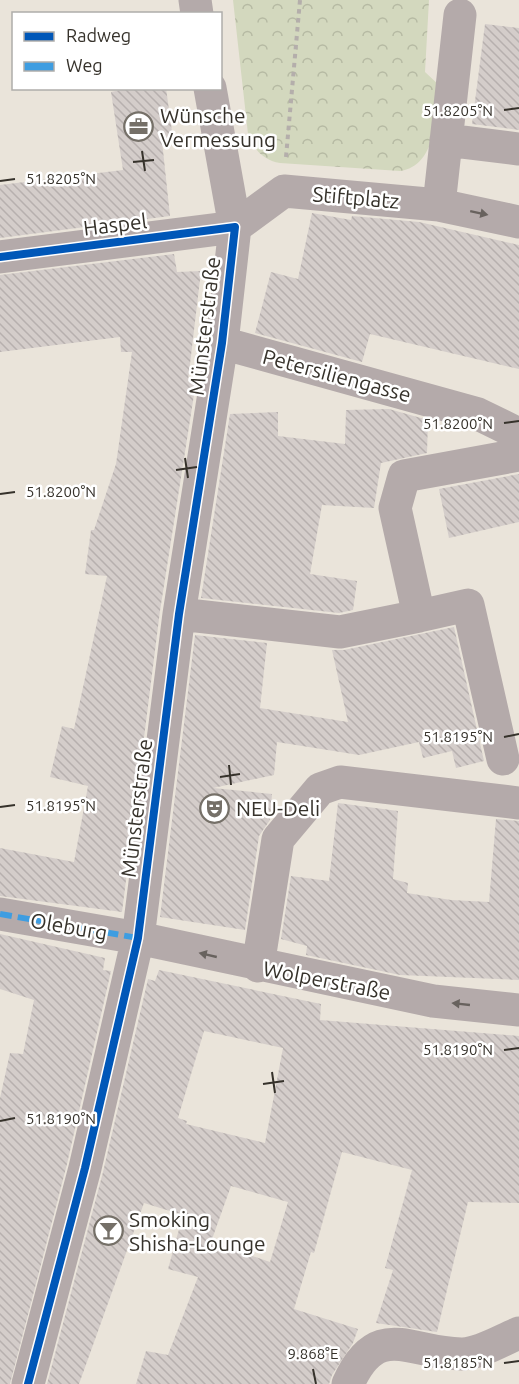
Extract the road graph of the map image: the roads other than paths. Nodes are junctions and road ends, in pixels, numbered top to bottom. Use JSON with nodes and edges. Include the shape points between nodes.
{"nodes":[{"id":1,"x":460,"y":15,"type":"dead end"},
{"id":2,"x":210,"y":90,"type":"edge"},
{"id":3,"x":447,"y":140,"type":"junction"},
{"id":4,"x":519,"y":149,"type":"edge"},
{"id":5,"x":439,"y":205,"type":"junction"},
{"id":6,"x":519,"y":222,"type":"edge"},
{"id":7,"x":235,"y":227,"type":"junction"},
{"id":8,"x":0,"y":257,"type":"edge"},
{"id":9,"x":222,"y":343,"type":"junction"},
{"id":10,"x":519,"y":434,"type":"edge"},
{"id":11,"x":519,"y":455,"type":"edge"},
{"id":12,"x":179,"y":614,"type":"junction"},
{"id":13,"x":419,"y":616,"type":"junction"},
{"id":14,"x":503,"y":759,"type":"dead end"},
{"id":15,"x":519,"y":803,"type":"edge"},
{"id":16,"x":0,"y":914,"type":"edge"},
{"id":17,"x":138,"y":938,"type":"junction"},
{"id":18,"x":258,"y":966,"type":"junction"},
{"id":19,"x":519,"y":1010,"type":"edge"},
{"id":20,"x":519,"y":1333,"type":"edge"},
{"id":21,"x":28,"y":1384,"type":"edge"},
{"id":22,"x":348,"y":1384,"type":"edge"}],
"edges":[{"from":1,"to":3,"type":"street"},
{"from":2,"to":7,"type":"street"},
{"from":3,"to":4,"type":"street"},
{"from":3,"to":5,"type":"street"},
{"from":5,"to":6,"type":"street","name":"Stiftplatz","one_way":true},
{"from":5,"to":7,"type":"street","name":"Stiftplatz","via":[[284,191]]},
{"from":7,"to":8,"type":"street","name":"Haspel"},
{"from":7,"to":9,"type":"street","name":"Münsterstraße"},
{"from":9,"to":10,"type":"street","name":"Petersiliengasse","via":[[478,414]]},
{"from":9,"to":12,"type":"street","name":"Münsterstraße"},
{"from":11,"to":13,"type":"street","via":[[404,476],[395,508]]},
{"from":12,"to":13,"type":"street","via":[[340,632]]},
{"from":12,"to":17,"type":"street","name":"Münsterstraße"},
{"from":13,"to":14,"type":"street","via":[[468,605]]},
{"from":15,"to":18,"type":"street","via":[[340,782],[320,789],[278,838]]},
{"from":16,"to":17,"type":"street","name":"Oleburg"},
{"from":18,"to":17,"type":"street","name":"Wolperstraße","one_way":true},
{"from":17,"to":21,"type":"street","name":"Münsterstraße","via":[[85,1168]]},
{"from":19,"to":18,"type":"street","name":"Wolperstraße","one_way":true,"via":[[433,1001]]},
{"from":20,"to":22,"type":"street","via":[[465,1354],[400,1342],[375,1348],[356,1367]]}]}
